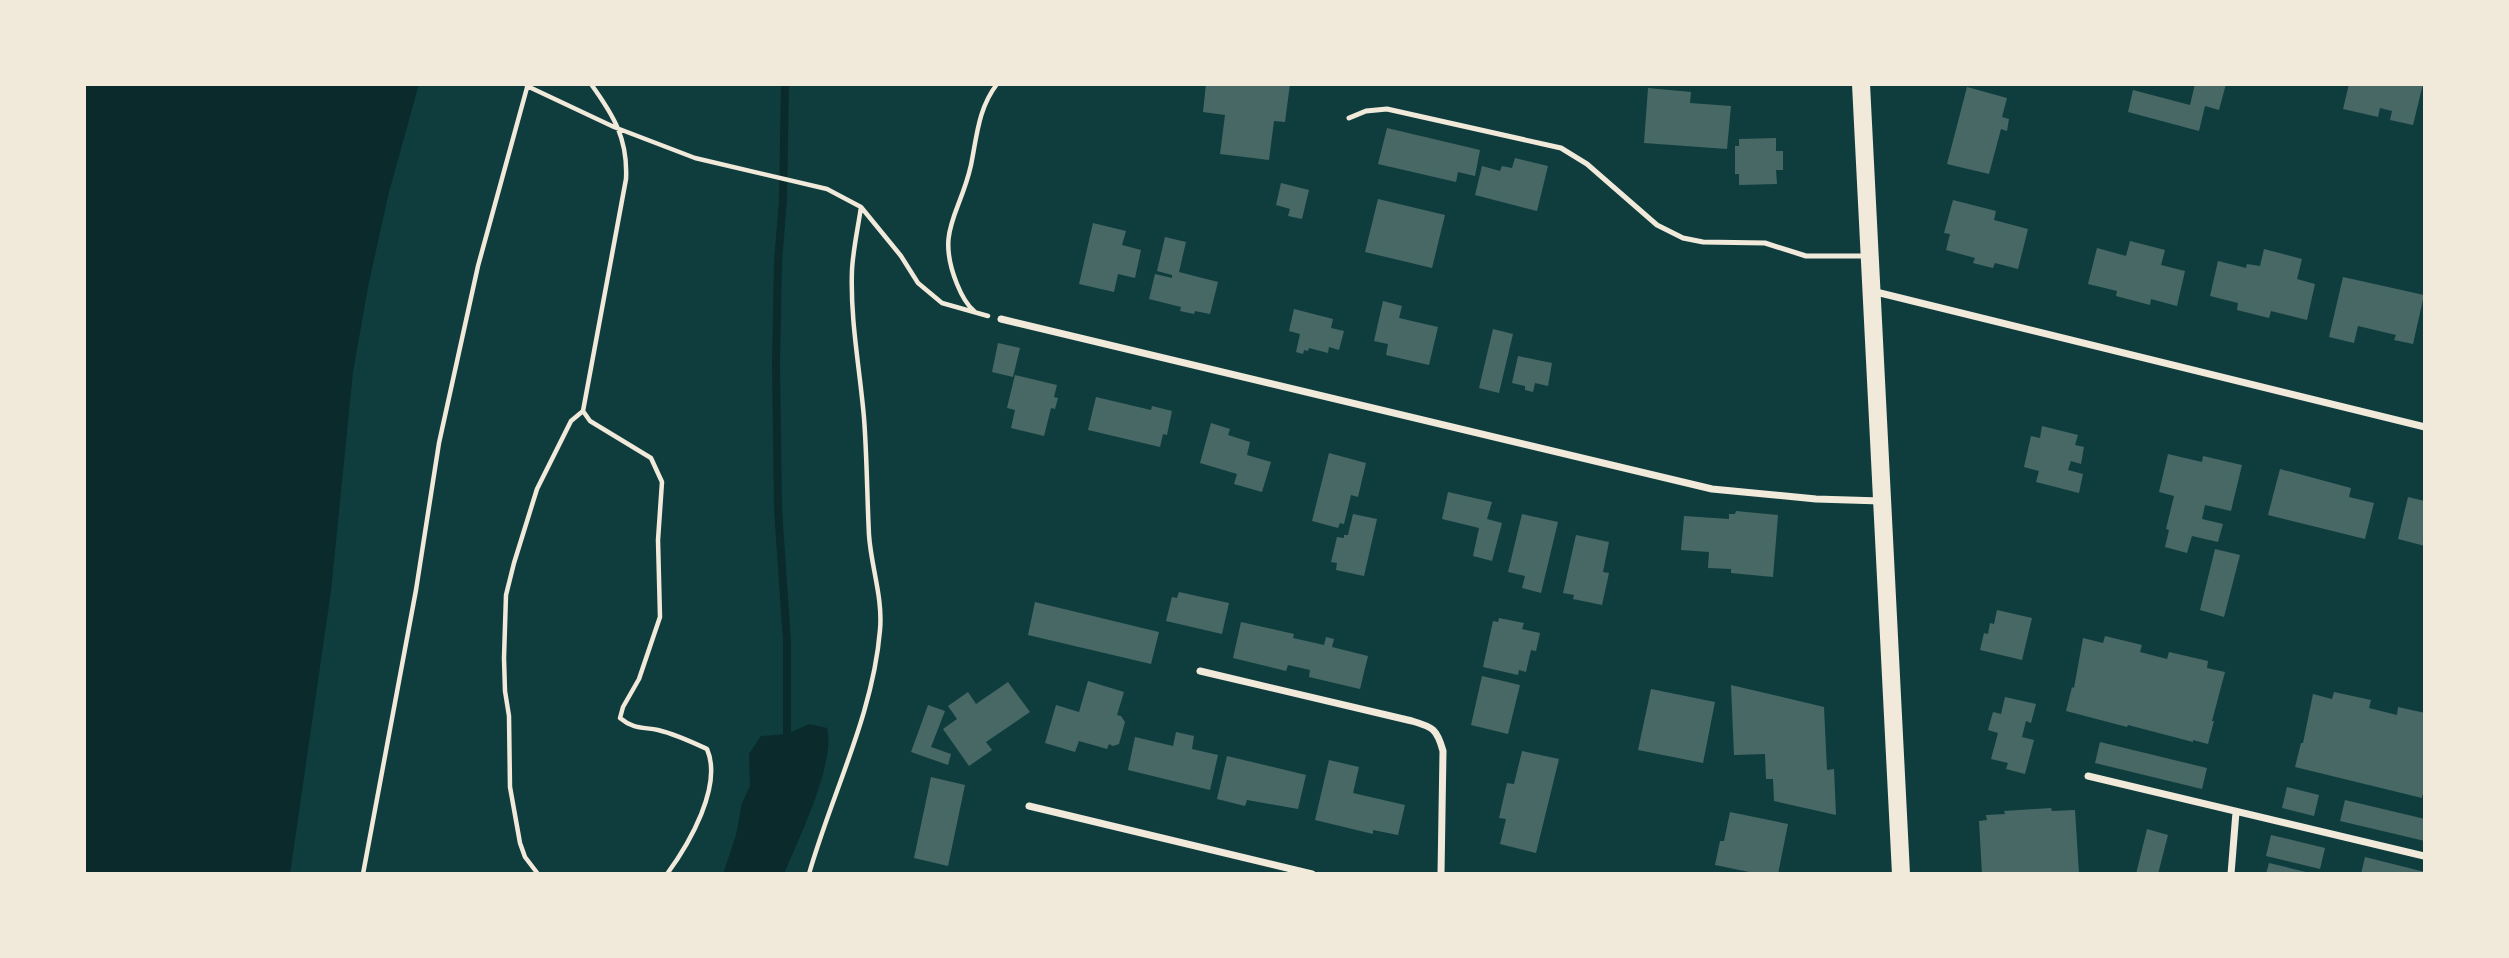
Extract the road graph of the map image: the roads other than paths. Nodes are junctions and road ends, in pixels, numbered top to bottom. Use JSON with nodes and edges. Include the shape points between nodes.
{"nodes":[{"id":1,"x":1861,"y":84,"type":"edge"},
{"id":2,"x":1349,"y":118,"type":"dead end"},
{"id":3,"x":1869,"y":256,"type":"junction"},
{"id":4,"x":1871,"y":291,"type":"junction"},
{"id":5,"x":1001,"y":319,"type":"dead end"},
{"id":6,"x":2425,"y":428,"type":"edge"},
{"id":7,"x":1882,"y":501,"type":"junction"},
{"id":8,"x":1200,"y":671,"type":"dead end"},
{"id":9,"x":2088,"y":776,"type":"dead end"},
{"id":10,"x":1029,"y":806,"type":"dead end"},
{"id":11,"x":2236,"y":812,"type":"junction"},
{"id":12,"x":2424,"y":856,"type":"edge"},
{"id":13,"x":1312,"y":874,"type":"edge"},
{"id":14,"x":1441,"y":874,"type":"edge"},
{"id":15,"x":1900,"y":874,"type":"edge"},
{"id":16,"x":2231,"y":874,"type":"edge"}],
"edges":[{"from":1,"to":3,"type":"main road"},
{"from":2,"to":3,"type":"lane","via":[[1387,109],[1561,148],[1587,164],[1657,225],[1694,241],[1765,243],[1806,256]]},
{"from":3,"to":4,"type":"main road"},
{"from":4,"to":6,"type":"street"},
{"from":4,"to":7,"type":"main road"},
{"from":5,"to":7,"type":"street","via":[[1713,489]]},
{"from":7,"to":15,"type":"main road"},
{"from":8,"to":14,"type":"street","via":[[1429,726],[1439,734],[1443,751]]},
{"from":9,"to":11,"type":"street"},
{"from":10,"to":13,"type":"street"},
{"from":11,"to":12,"type":"street"},
{"from":11,"to":16,"type":"street"}]}
